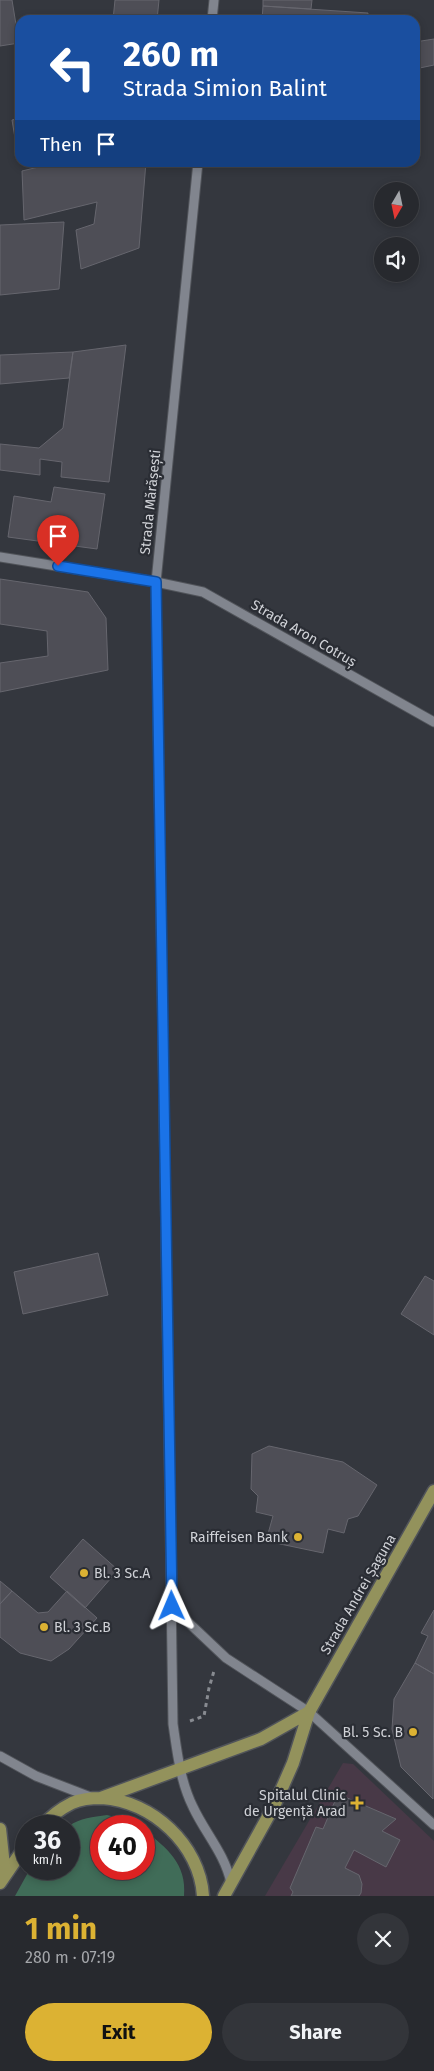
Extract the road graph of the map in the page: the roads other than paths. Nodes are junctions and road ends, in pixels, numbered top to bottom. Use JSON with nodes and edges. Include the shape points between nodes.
{"nodes":[{"id":1,"x":214,"y":0,"type":"edge"},
{"id":2,"x":212,"y":15,"type":"edge"},
{"id":3,"x":198,"y":167,"type":"edge"},
{"id":4,"x":0,"y":557,"type":"edge"},
{"id":5,"x":156,"y":582,"type":"junction"},
{"id":6,"x":434,"y":722,"type":"edge"},
{"id":7,"x":434,"y":1491,"type":"edge"},
{"id":8,"x":172,"y":1606,"type":"junction"},
{"id":9,"x":308,"y":1712,"type":"junction"},
{"id":10,"x":0,"y":1756,"type":"edge"},
{"id":11,"x":180,"y":1768,"type":"junction"},
{"id":12,"x":97,"y":1798,"type":"junction"},
{"id":13,"x":52,"y":1815,"type":"edge"},
{"id":14,"x":434,"y":1825,"type":"edge"},
{"id":15,"x":0,"y":1829,"type":"edge"},
{"id":16,"x":15,"y":1861,"type":"edge"},
{"id":17,"x":2,"y":1879,"type":"edge"},
{"id":18,"x":231,"y":1883,"type":"junction"},
{"id":19,"x":203,"y":1896,"type":"edge"},
{"id":20,"x":224,"y":1896,"type":"edge"}],
"edges":[{"from":1,"to":2,"type":"street"},
{"from":3,"to":5,"type":"street","name":"Strada Mărășești"},
{"from":4,"to":5,"type":"street","name":"Strada Aron Cotruș"},
{"from":5,"to":6,"type":"street","name":"Strada Aron Cotruș","via":[[210,596]]},
{"from":5,"to":8,"type":"street","name":"Strada Mărășești"},
{"from":7,"to":9,"type":"main road","name":"Strada Andrei Șaguna"},
{"from":8,"to":9,"type":"street","via":[[226,1658]]},
{"from":8,"to":11,"type":"street","name":"Strada Mărășești","via":[[173,1724]]},
{"from":9,"to":11,"type":"main road","via":[[261,1739]]},
{"from":9,"to":14,"type":"street"},
{"from":9,"to":18,"type":"main road","name":"Strada Andrei Șaguna","via":[[293,1762],[275,1804]]},
{"from":10,"to":12,"type":"street","via":[[36,1776]]},
{"from":11,"to":12,"type":"main road"},
{"from":11,"to":18,"type":"street","name":"Strada Mărășești","via":[[193,1807],[224,1859]]},
{"from":12,"to":13,"type":"main road","via":[[73,1802]]},
{"from":12,"to":19,"type":"main road","via":[[131,1804],[163,1821],[185,1845],[196,1865]]},
{"from":15,"to":17,"type":"main road"},
{"from":16,"to":17,"type":"main road"},
{"from":18,"to":20,"type":"main road","name":"Strada Andrei Șaguna"}]}
